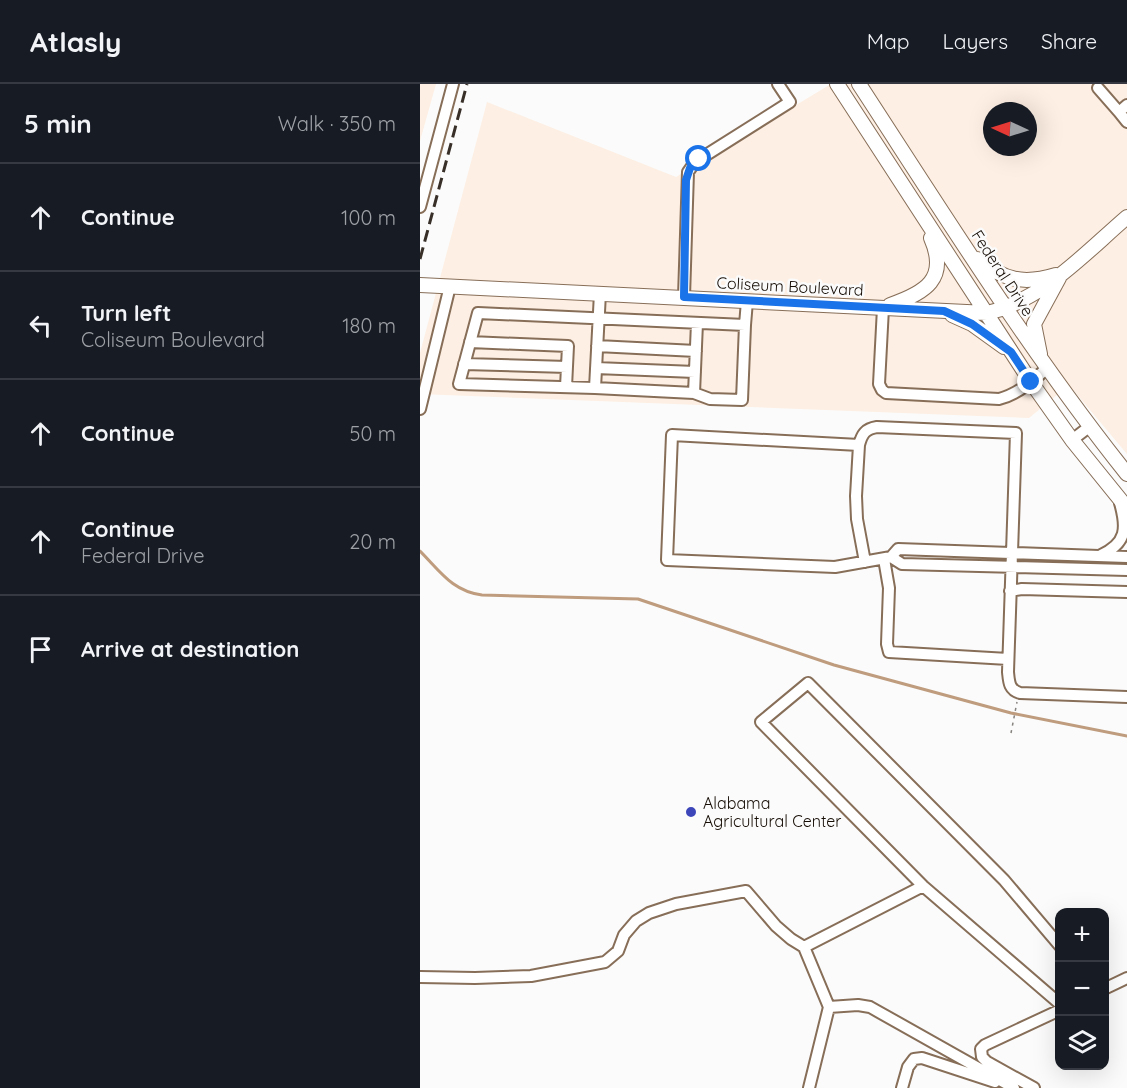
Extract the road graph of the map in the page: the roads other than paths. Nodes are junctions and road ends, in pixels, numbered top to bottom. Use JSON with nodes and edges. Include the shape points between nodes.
{"nodes":[{"id":1,"x":453,"y":84,"type":"edge"},
{"id":2,"x":778,"y":84,"type":"edge"},
{"id":3,"x":837,"y":84,"type":"edge"},
{"id":4,"x":859,"y":84,"type":"edge"},
{"id":5,"x":1098,"y":87,"type":"dead end"},
{"id":6,"x":1123,"y":108,"type":"edge"},
{"id":7,"x":1127,"y":122,"type":"edge"},
{"id":8,"x":420,"y":207,"type":"edge"},
{"id":9,"x":918,"y":208,"type":"junction"},
{"id":10,"x":1127,"y":217,"type":"edge"},
{"id":11,"x":969,"y":253,"type":"junction"},
{"id":12,"x":1061,"y":273,"type":"junction"},
{"id":13,"x":420,"y":285,"type":"edge"},
{"id":14,"x":450,"y":286,"type":"junction"},
{"id":15,"x":600,"y":293,"type":"junction"},
{"id":16,"x":684,"y":297,"type":"junction"},
{"id":17,"x":747,"y":301,"type":"junction"},
{"id":18,"x":883,"y":308,"type":"junction"},
{"id":19,"x":1005,"y":308,"type":"junction"},
{"id":20,"x":944,"y":311,"type":"junction"},
{"id":21,"x":987,"y":313,"type":"junction"},
{"id":22,"x":598,"y":318,"type":"junction"},
{"id":23,"x":697,"y":323,"type":"junction"},
{"id":24,"x":746,"y":325,"type":"junction"},
{"id":25,"x":470,"y":342,"type":"junction"},
{"id":26,"x":597,"y":346,"type":"junction"},
{"id":27,"x":696,"y":351,"type":"junction"},
{"id":28,"x":1011,"y":352,"type":"junction"},
{"id":29,"x":464,"y":364,"type":"junction"},
{"id":30,"x":1045,"y":366,"type":"junction"},
{"id":31,"x":567,"y":367,"type":"junction"},
{"id":32,"x":596,"y":368,"type":"junction"},
{"id":33,"x":695,"y":372,"type":"junction"},
{"id":34,"x":1031,"y":382,"type":"junction"},
{"id":35,"x":566,"y":387,"type":"junction"},
{"id":36,"x":595,"y":388,"type":"junction"},
{"id":37,"x":694,"y":393,"type":"junction"},
{"id":38,"x":420,"y":409,"type":"edge"},
{"id":39,"x":1089,"y":427,"type":"junction"},
{"id":40,"x":1072,"y":440,"type":"junction"},
{"id":41,"x":859,"y":445,"type":"junction"},
{"id":42,"x":1127,"y":474,"type":"edge"},
{"id":43,"x":1122,"y":502,"type":"edge"},
{"id":44,"x":1012,"y":553,"type":"junction"},
{"id":45,"x":1097,"y":557,"type":"junction"},
{"id":46,"x":1127,"y":557,"type":"edge"},
{"id":47,"x":887,"y":558,"type":"junction"},
{"id":48,"x":865,"y":562,"type":"junction"},
{"id":49,"x":1011,"y":567,"type":"junction"},
{"id":50,"x":1127,"y":570,"type":"edge"},
{"id":51,"x":1010,"y":591,"type":"junction"},
{"id":52,"x":1127,"y":592,"type":"edge"},
{"id":53,"x":1008,"y":659,"type":"junction"},
{"id":54,"x":1127,"y":697,"type":"edge"},
{"id":55,"x":923,"y":886,"type":"junction"},
{"id":56,"x":1055,"y":941,"type":"edge"},
{"id":57,"x":804,"y":947,"type":"junction"},
{"id":58,"x":420,"y":977,"type":"edge"},
{"id":59,"x":1127,"y":978,"type":"edge"},
{"id":60,"x":1109,"y":987,"type":"edge"},
{"id":61,"x":1055,"y":1001,"type":"edge"},
{"id":62,"x":829,"y":1007,"type":"junction"},
{"id":63,"x":1055,"y":1012,"type":"edge"},
{"id":64,"x":1000,"y":1084,"type":"edge"},
{"id":65,"x":809,"y":1088,"type":"edge"},
{"id":66,"x":902,"y":1088,"type":"edge"},
{"id":67,"x":1014,"y":1088,"type":"edge"},
{"id":68,"x":1034,"y":1088,"type":"edge"}],
"edges":[{"from":1,"to":8,"type":"street"},
{"from":2,"to":16,"type":"street","via":[[790,102],[695,162],[688,171]]},
{"from":3,"to":9,"type":"main road"},
{"from":4,"to":11,"type":"main road","name":"Federal Drive"},
{"from":5,"to":6,"type":"street"},
{"from":6,"to":7,"type":"street"},
{"from":9,"to":18,"type":"main road","via":[[936,249],[937,266],[932,282],[923,291]]},
{"from":9,"to":21,"type":"main road"},
{"from":10,"to":12,"type":"main road","name":"Coliseum Boulevard"},
{"from":11,"to":12,"type":"main road","via":[[996,273],[1015,280]]},
{"from":11,"to":19,"type":"main road","name":"Federal Drive"},
{"from":12,"to":19,"type":"main road","name":"Coliseum Boulevard","via":[[1040,290]]},
{"from":12,"to":30,"type":"main road","via":[[1034,324]]},
{"from":13,"to":14,"type":"main road","name":"Coliseum Boulevard"},
{"from":14,"to":15,"type":"main road","name":"Coliseum Boulevard"},
{"from":14,"to":38,"type":"street"},
{"from":15,"to":16,"type":"main road","name":"Coliseum Boulevard"},
{"from":15,"to":22,"type":"street"},
{"from":16,"to":17,"type":"main road","name":"Coliseum Boulevard"},
{"from":17,"to":18,"type":"main road","name":"Coliseum Boulevard"},
{"from":17,"to":24,"type":"street"},
{"from":18,"to":20,"type":"main road","name":"Coliseum Boulevard"},
{"from":18,"to":34,"type":"street","via":[[879,384],[886,393],[999,399]]},
{"from":19,"to":21,"type":"main road","name":"Coliseum Boulevard"},
{"from":19,"to":30,"type":"main road","name":"Federal Drive"},
{"from":20,"to":21,"type":"main road","name":"Coliseum Boulevard"},
{"from":20,"to":28,"type":"main road","via":[[972,324]]},
{"from":21,"to":28,"type":"main road"},
{"from":22,"to":23,"type":"street"},
{"from":22,"to":25,"type":"street","via":[[478,313]]},
{"from":22,"to":26,"type":"street"},
{"from":23,"to":24,"type":"street"},
{"from":23,"to":27,"type":"street"},
{"from":24,"to":37,"type":"street","via":[[742,400],[710,399]]},
{"from":25,"to":29,"type":"street"},
{"from":25,"to":31,"type":"street","via":[[568,346]]},
{"from":26,"to":27,"type":"street"},
{"from":26,"to":32,"type":"street"},
{"from":27,"to":33,"type":"street"},
{"from":28,"to":34,"type":"main road"},
{"from":29,"to":31,"type":"street"},
{"from":29,"to":35,"type":"street","via":[[459,384]]},
{"from":30,"to":34,"type":"street"},
{"from":30,"to":39,"type":"main road","name":"Federal Drive"},
{"from":31,"to":35,"type":"street"},
{"from":32,"to":33,"type":"street"},
{"from":32,"to":36,"type":"street"},
{"from":33,"to":37,"type":"street"},
{"from":34,"to":40,"type":"main road"},
{"from":35,"to":36,"type":"street"},
{"from":36,"to":37,"type":"street"},
{"from":39,"to":40,"type":"street"},
{"from":39,"to":42,"type":"main road","name":"Federal Drive"},
{"from":40,"to":43,"type":"main road"},
{"from":41,"to":44,"type":"street","via":[[862,434],[877,427],[1016,433]]},
{"from":41,"to":48,"type":"street","via":[[857,519]]},
{"from":41,"to":48,"type":"street","via":[[672,435],[667,560],[835,567]]},
{"from":43,"to":45,"type":"street","via":[[1126,529],[1122,542]]},
{"from":44,"to":45,"type":"street"},
{"from":44,"to":47,"type":"street","via":[[898,549]]},
{"from":44,"to":49,"type":"street"},
{"from":45,"to":46,"type":"street"},
{"from":47,"to":48,"type":"street"},
{"from":47,"to":49,"type":"street","via":[[902,564]]},
{"from":47,"to":53,"type":"street","via":[[889,652]]},
{"from":49,"to":50,"type":"street"},
{"from":49,"to":51,"type":"street"},
{"from":51,"to":52,"type":"street"},
{"from":51,"to":53,"type":"street"},
{"from":53,"to":54,"type":"street","via":[[1009,684],[1015,692]]},
{"from":55,"to":56,"type":"street","via":[[761,722],[808,683],[1004,880]]},
{"from":55,"to":57,"type":"street"},
{"from":55,"to":61,"type":"street"},
{"from":57,"to":58,"type":"street","via":[[776,926],[746,891],[649,913],[636,921],[618,951],[606,962],[531,976]]},
{"from":57,"to":62,"type":"street"},
{"from":59,"to":60,"type":"street"},
{"from":62,"to":64,"type":"street","via":[[870,1007]]},
{"from":62,"to":65,"type":"street"},
{"from":63,"to":68,"type":"street","via":[[981,1049],[987,1062]]},
{"from":64,"to":66,"type":"street","via":[[921,1058],[914,1059],[908,1067]]},
{"from":64,"to":67,"type":"street"}]}
